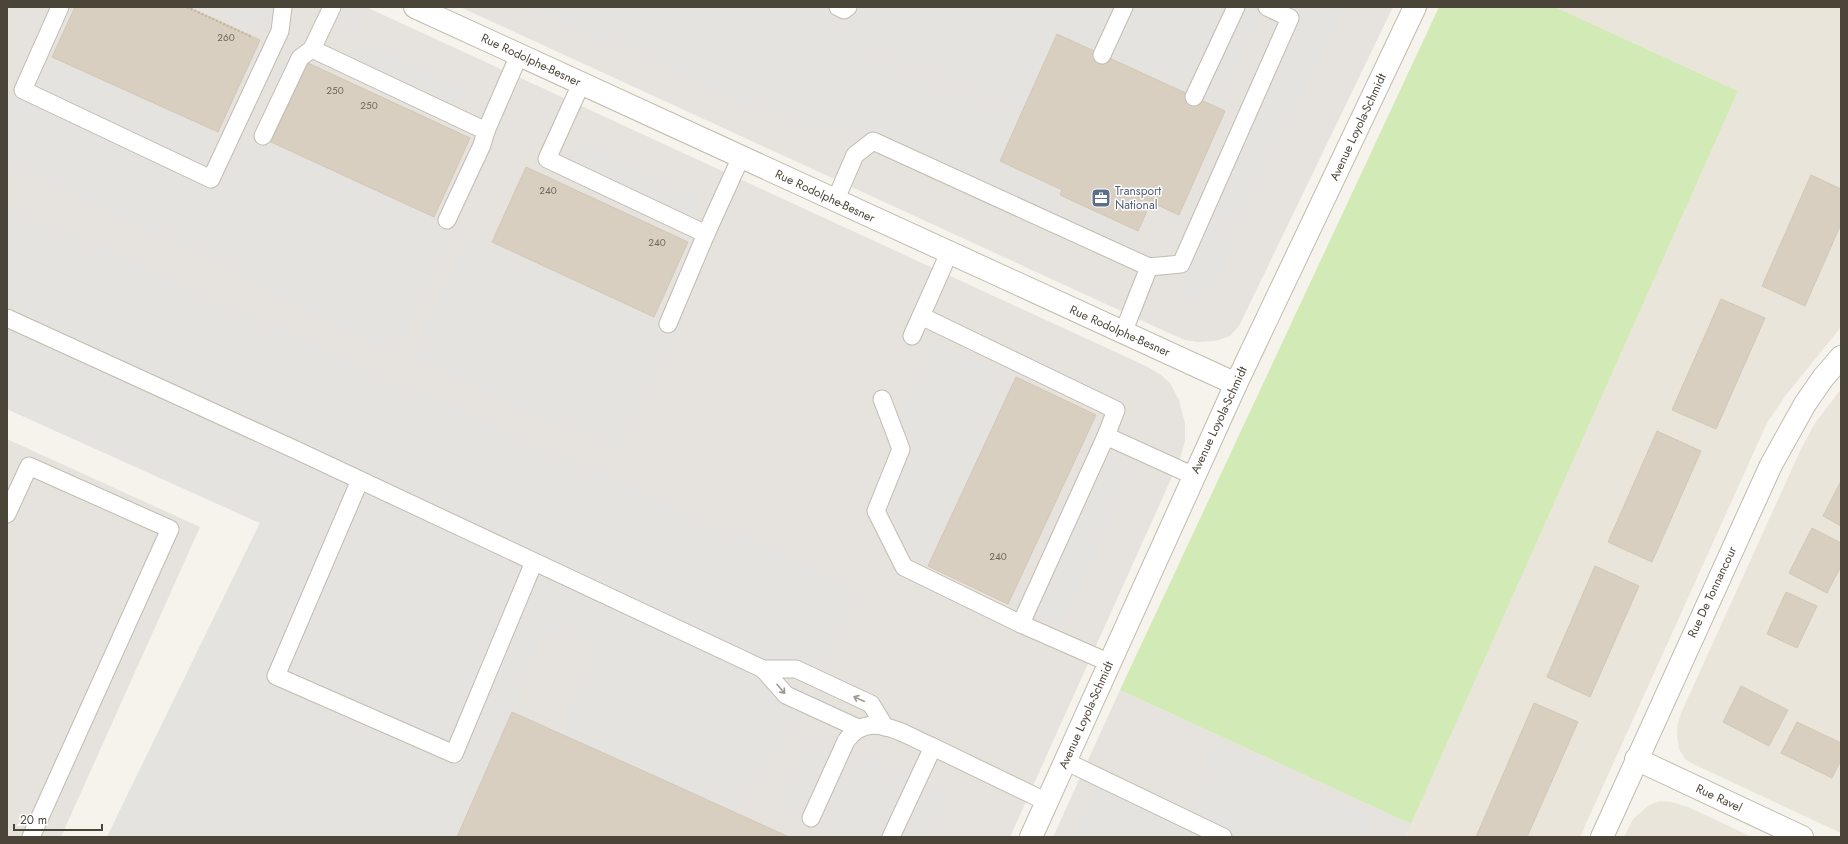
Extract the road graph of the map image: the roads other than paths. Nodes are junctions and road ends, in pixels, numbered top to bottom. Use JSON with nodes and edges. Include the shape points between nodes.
{"nodes":[{"id":1,"x":60,"y":7,"type":"edge"},
{"id":2,"x":282,"y":7,"type":"edge"},
{"id":3,"x":332,"y":7,"type":"edge"},
{"id":4,"x":415,"y":7,"type":"edge"},
{"id":5,"x":838,"y":7,"type":"edge"},
{"id":6,"x":848,"y":7,"type":"edge"},
{"id":7,"x":1124,"y":7,"type":"edge"},
{"id":8,"x":1236,"y":7,"type":"edge"},
{"id":9,"x":1267,"y":7,"type":"edge"},
{"id":10,"x":1415,"y":7,"type":"edge"},
{"id":11,"x":312,"y":49,"type":"junction"},
{"id":12,"x":519,"y":55,"type":"junction"},
{"id":13,"x":1102,"y":55,"type":"dead end"},
{"id":14,"x":581,"y":84,"type":"junction"},
{"id":15,"x":1194,"y":96,"type":"dead end"},
{"id":16,"x":486,"y":131,"type":"junction"},
{"id":17,"x":263,"y":136,"type":"dead end"},
{"id":18,"x":741,"y":157,"type":"junction"},
{"id":19,"x":835,"y":201,"type":"junction"},
{"id":20,"x":447,"y":220,"type":"dead end"},
{"id":21,"x":706,"y":234,"type":"junction"},
{"id":22,"x":949,"y":253,"type":"junction"},
{"id":23,"x":1150,"y":267,"type":"junction"},
{"id":24,"x":921,"y":316,"type":"junction"},
{"id":25,"x":7,"y":318,"type":"edge"},
{"id":26,"x":668,"y":324,"type":"dead end"},
{"id":27,"x":1123,"y":332,"type":"junction"},
{"id":28,"x":912,"y":336,"type":"dead end"},
{"id":29,"x":1841,"y":357,"type":"edge"},
{"id":30,"x":1236,"y":384,"type":"junction"},
{"id":31,"x":882,"y":399,"type":"dead end"},
{"id":32,"x":1106,"y":436,"type":"junction"},
{"id":33,"x":1194,"y":476,"type":"junction"},
{"id":34,"x":360,"y":480,"type":"junction"},
{"id":35,"x":7,"y":514,"type":"edge"},
{"id":36,"x":534,"y":562,"type":"junction"},
{"id":37,"x":1021,"y":624,"type":"junction"},
{"id":38,"x":1110,"y":663,"type":"junction"},
{"id":39,"x":763,"y":669,"type":"junction"},
{"id":40,"x":885,"y":727,"type":"junction"},
{"id":41,"x":858,"y":728,"type":"junction"},
{"id":42,"x":933,"y":747,"type":"junction"},
{"id":43,"x":1636,"y":759,"type":"junction"},
{"id":44,"x":1065,"y":761,"type":"junction"},
{"id":45,"x":1047,"y":802,"type":"junction"},
{"id":46,"x":812,"y":818,"type":"dead end"},
{"id":47,"x":31,"y":837,"type":"edge"},
{"id":48,"x":891,"y":837,"type":"edge"},
{"id":49,"x":1031,"y":837,"type":"edge"},
{"id":50,"x":1223,"y":837,"type":"edge"},
{"id":51,"x":1602,"y":837,"type":"edge"},
{"id":52,"x":1802,"y":837,"type":"edge"}],
"edges":[{"from":1,"to":2,"type":"lane","via":[[23,90],[211,179],[280,31]]},
{"from":3,"to":11,"type":"lane"},
{"from":4,"to":12,"type":"street","name":"Rue Rodolphe-Besner"},
{"from":5,"to":6,"type":"lane","via":[[844,10]]},
{"from":7,"to":13,"type":"lane"},
{"from":8,"to":15,"type":"lane"},
{"from":9,"to":23,"type":"lane","via":[[1290,18],[1181,264]]},
{"from":10,"to":30,"type":"street","name":"Avenue Loyola-Schmidt"},
{"from":11,"to":16,"type":"lane"},
{"from":11,"to":17,"type":"lane","via":[[300,58]]},
{"from":12,"to":14,"type":"street","name":"Rue Rodolphe-Besner"},
{"from":12,"to":16,"type":"lane"},
{"from":14,"to":18,"type":"street","name":"Rue Rodolphe-Besner"},
{"from":14,"to":21,"type":"lane","via":[[547,159]]},
{"from":16,"to":20,"type":"lane"},
{"from":18,"to":19,"type":"street","name":"Rue Rodolphe-Besner"},
{"from":18,"to":21,"type":"lane"},
{"from":19,"to":22,"type":"street","name":"Rue Rodolphe-Besner"},
{"from":19,"to":23,"type":"lane","via":[[855,155],[873,141]]},
{"from":21,"to":26,"type":"lane"},
{"from":22,"to":24,"type":"lane"},
{"from":22,"to":27,"type":"street","name":"Rue Rodolphe-Besner"},
{"from":23,"to":27,"type":"lane"},
{"from":24,"to":28,"type":"lane"},
{"from":24,"to":32,"type":"lane","via":[[1116,410]]},
{"from":25,"to":34,"type":"lane"},
{"from":27,"to":30,"type":"street","name":"Rue Rodolphe-Besner"},
{"from":29,"to":43,"type":"street","name":"Rue De Tonnancour","via":[[1805,404],[1771,465]]},
{"from":30,"to":33,"type":"street","name":"Avenue Loyola-Schmidt"},
{"from":31,"to":37,"type":"lane","via":[[901,449],[876,511],[904,567]]},
{"from":32,"to":33,"type":"lane"},
{"from":32,"to":37,"type":"lane"},
{"from":33,"to":38,"type":"street","name":"Avenue Loyola-Schmidt"},
{"from":34,"to":36,"type":"lane"},
{"from":34,"to":36,"type":"lane","via":[[276,676],[454,754]]},
{"from":35,"to":47,"type":"lane","via":[[29,466],[170,529]]},
{"from":36,"to":39,"type":"lane"},
{"from":37,"to":38,"type":"lane"},
{"from":38,"to":44,"type":"street","name":"Avenue Loyola-Schmidt"},
{"from":40,"to":39,"type":"lane","one_way":true,"via":[[871,704],[796,669]]},
{"from":39,"to":41,"type":"lane","one_way":true,"via":[[786,695]]},
{"from":40,"to":41,"type":"lane","via":[[873,724]]},
{"from":40,"to":42,"type":"lane"},
{"from":41,"to":46,"type":"lane","via":[[846,741]]},
{"from":42,"to":45,"type":"lane"},
{"from":42,"to":48,"type":"lane"},
{"from":43,"to":51,"type":"street","name":"Rue De Tonnancour"},
{"from":43,"to":52,"type":"street","name":"Rue Ravel"},
{"from":44,"to":45,"type":"street","name":"Avenue Loyola-Schmidt"},
{"from":44,"to":50,"type":"lane"},
{"from":45,"to":49,"type":"street","name":"Avenue Loyola-Schmidt"}]}
